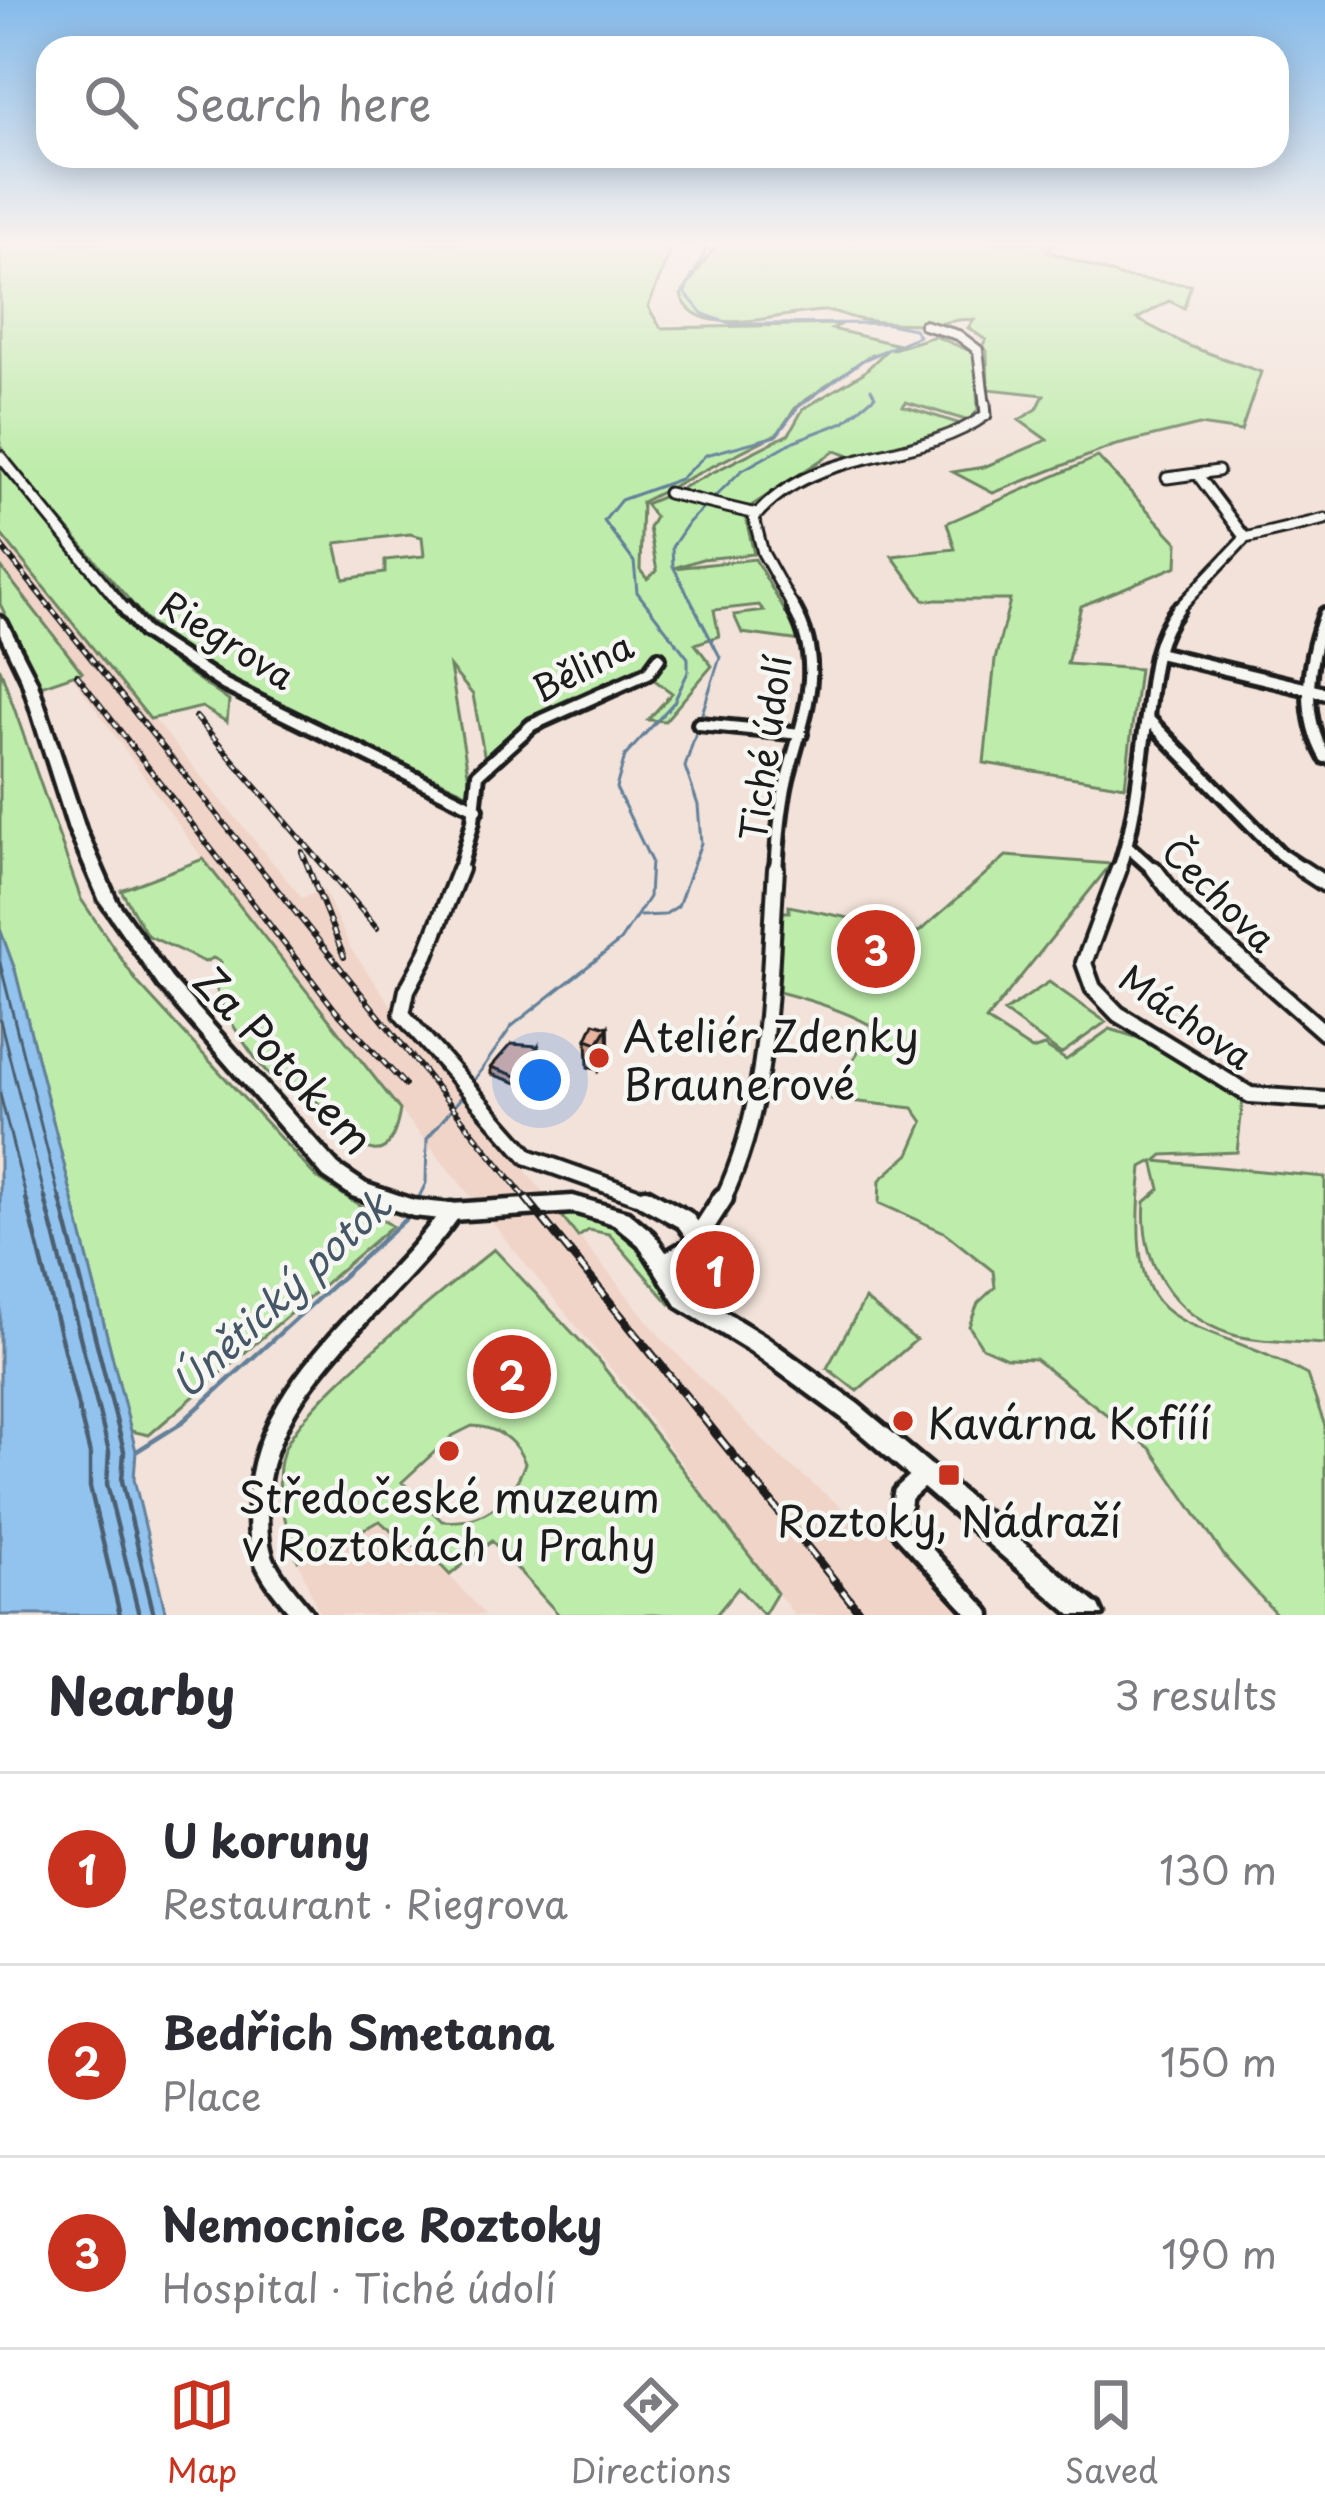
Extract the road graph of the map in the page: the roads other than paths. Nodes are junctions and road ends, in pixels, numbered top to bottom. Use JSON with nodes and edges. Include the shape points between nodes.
{"nodes":[{"id":1,"x":924,"y":325,"type":"dead end"},
{"id":2,"x":0,"y":456,"type":"edge"},
{"id":3,"x":1218,"y":471,"type":"dead end"},
{"id":4,"x":1197,"y":474,"type":"junction"},
{"id":5,"x":1167,"y":478,"type":"dead end"},
{"id":6,"x":668,"y":493,"type":"dead end"},
{"id":7,"x":756,"y":514,"type":"junction"},
{"id":8,"x":1325,"y":519,"type":"edge"},
{"id":9,"x":1245,"y":538,"type":"junction"},
{"id":10,"x":1325,"y":614,"type":"edge"},
{"id":11,"x":0,"y":620,"type":"edge"},
{"id":12,"x":1158,"y":653,"type":"junction"},
{"id":13,"x":659,"y":658,"type":"dead end"},
{"id":14,"x":1318,"y":691,"type":"edge"},
{"id":15,"x":1147,"y":718,"type":"junction"},
{"id":16,"x":699,"y":724,"type":"dead end"},
{"id":17,"x":801,"y":734,"type":"junction"},
{"id":18,"x":1325,"y":757,"type":"edge"},
{"id":19,"x":477,"y":809,"type":"junction"},
{"id":20,"x":1126,"y":846,"type":"junction"},
{"id":21,"x":1325,"y":884,"type":"edge"},
{"id":22,"x":1325,"y":1033,"type":"edge"},
{"id":23,"x":1325,"y":1100,"type":"edge"},
{"id":24,"x":443,"y":1211,"type":"junction"},
{"id":25,"x":697,"y":1236,"type":"junction"},
{"id":26,"x":663,"y":1264,"type":"junction"},
{"id":27,"x":926,"y":1474,"type":"junction"},
{"id":28,"x":304,"y":1615,"type":"edge"},
{"id":29,"x":981,"y":1615,"type":"edge"},
{"id":30,"x":1090,"y":1615,"type":"edge"}],
"edges":[{"from":1,"to":7,"type":"street","via":[[958,334],[978,350],[987,402],[979,423],[812,473]]},
{"from":2,"to":19,"type":"street","name":"Riegrova","via":[[144,632],[225,685]]},
{"from":3,"to":4,"type":"street"},
{"from":4,"to":5,"type":"street"},
{"from":4,"to":9,"type":"street"},
{"from":6,"to":7,"type":"street"},
{"from":7,"to":17,"type":"street","name":"Tiché údolí","via":[[759,541],[812,652]]},
{"from":8,"to":9,"type":"street"},
{"from":9,"to":12,"type":"street","name":"Máchova","via":[[1173,614]]},
{"from":10,"to":14,"type":"street"},
{"from":11,"to":24,"type":"main road","name":"Za Potokem","via":[[96,879],[165,982],[306,1147],[359,1190]]},
{"from":12,"to":14,"type":"street"},
{"from":12,"to":15,"type":"street","name":"Máchova"},
{"from":13,"to":19,"type":"street","name":"Bělina","via":[[648,673],[532,725],[478,774]]},
{"from":14,"to":18,"type":"street","via":[[1310,725]]},
{"from":15,"to":20,"type":"street","name":"Máchova"},
{"from":15,"to":21,"type":"street","via":[[1280,854]]},
{"from":16,"to":17,"type":"street"},
{"from":17,"to":25,"type":"street","name":"Tiché údolí","via":[[784,794],[765,1026],[746,1137],[713,1218]]},
{"from":19,"to":25,"type":"street","via":[[464,865],[401,996],[402,1014],[539,1164],[627,1191]]},
{"from":20,"to":22,"type":"street","name":"Čechova","via":[[1146,858],[1185,910]]},
{"from":20,"to":23,"type":"street","name":"Máchova","via":[[1084,962],[1093,988],[1118,1014],[1250,1095]]},
{"from":24,"to":26,"type":"main road","name":"Za Potokem","via":[[592,1207],[635,1228]]},
{"from":24,"to":28,"type":"street","via":[[412,1266],[287,1405],[260,1454],[254,1479],[264,1561]]},
{"from":25,"to":26,"type":"street"},
{"from":26,"to":27,"type":"main road","name":"Za Potokem","via":[[686,1300],[805,1376]]},
{"from":27,"to":29,"type":"street","via":[[903,1494],[898,1525]]},
{"from":27,"to":30,"type":"main road","name":"Za Potokem"}]}
